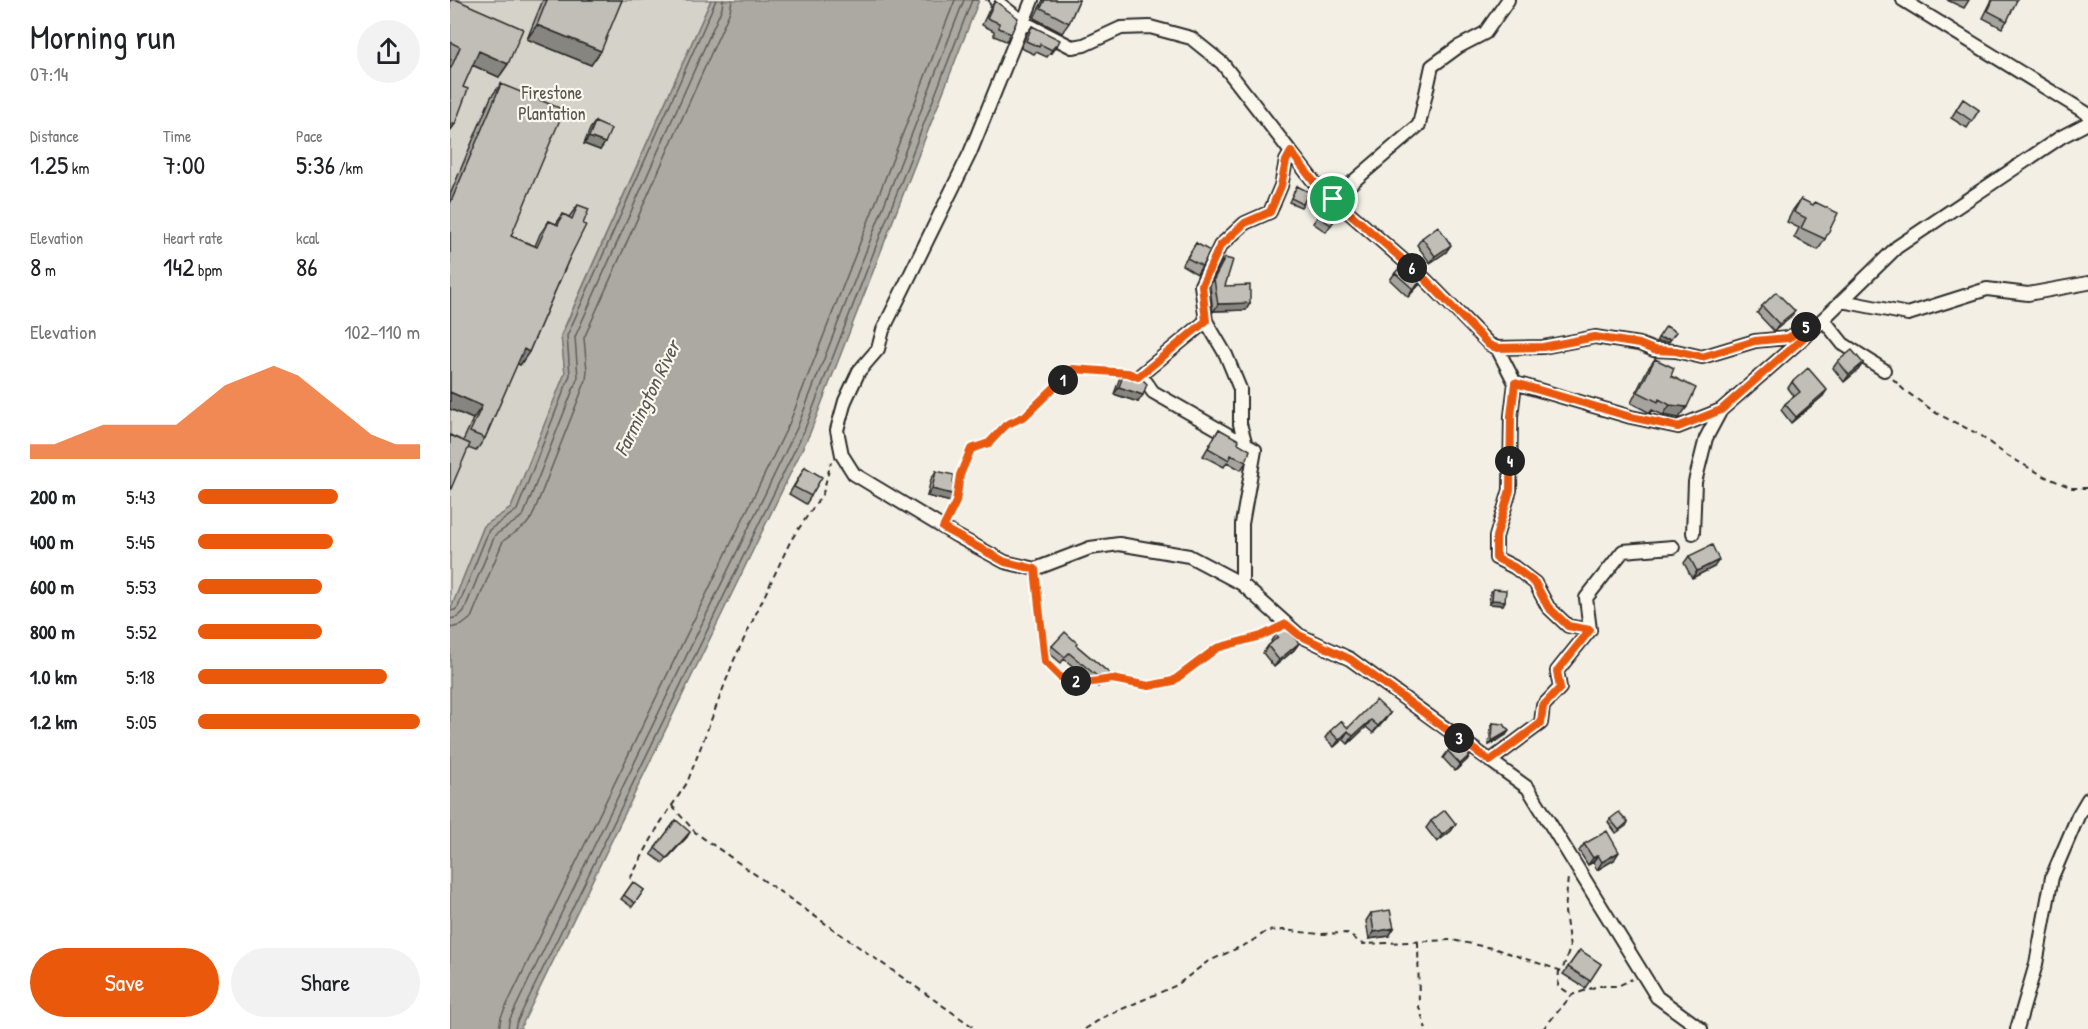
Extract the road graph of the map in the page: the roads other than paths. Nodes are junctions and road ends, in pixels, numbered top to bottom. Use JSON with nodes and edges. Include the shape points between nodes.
{"nodes":[{"id":1,"x":1032,"y":0,"type":"edge"},
{"id":2,"x":1508,"y":0,"type":"edge"},
{"id":3,"x":1903,"y":0,"type":"edge"},
{"id":4,"x":996,"y":1,"type":"edge"},
{"id":5,"x":1023,"y":22,"type":"junction"},
{"id":6,"x":2088,"y":114,"type":"edge"},
{"id":7,"x":2088,"y":123,"type":"edge"},
{"id":8,"x":1291,"y":152,"type":"junction"},
{"id":9,"x":1333,"y":199,"type":"junction"},
{"id":10,"x":2088,"y":283,"type":"edge"},
{"id":11,"x":1842,"y":301,"type":"junction"},
{"id":12,"x":1206,"y":321,"type":"junction"},
{"id":13,"x":1820,"y":322,"type":"junction"},
{"id":14,"x":1497,"y":348,"type":"junction"},
{"id":15,"x":1884,"y":370,"type":"road end"},
{"id":16,"x":1515,"y":383,"type":"junction"},
{"id":17,"x":1721,"y":410,"type":"junction"},
{"id":18,"x":1246,"y":445,"type":"junction"},
{"id":19,"x":1692,"y":533,"type":"dead end"},
{"id":20,"x":1672,"y":547,"type":"dead end"},
{"id":21,"x":1242,"y":584,"type":"junction"},
{"id":22,"x":1590,"y":630,"type":"junction"},
{"id":23,"x":1490,"y":761,"type":"junction"},
{"id":24,"x":2088,"y":799,"type":"edge"},
{"id":25,"x":2022,"y":1015,"type":"junction"},
{"id":26,"x":1701,"y":1029,"type":"edge"},
{"id":27,"x":2005,"y":1029,"type":"edge"},
{"id":28,"x":2017,"y":1029,"type":"edge"}],
"edges":[{"from":1,"to":5,"type":"street"},
{"from":2,"to":9,"type":"street","via":[[1485,33],[1432,66],[1419,124]]},
{"from":3,"to":6,"type":"street"},
{"from":4,"to":5,"type":"street"},
{"from":5,"to":8,"type":"street","via":[[1072,46],[1084,45],[1122,27],[1150,27],[1191,38],[1222,63]]},
{"from":5,"to":21,"type":"street","via":[[970,153],[883,330],[878,349],[859,371],[844,400],[837,430],[842,455],[854,474],[1005,562],[1035,569],[1090,548],[1119,544],[1189,556]]},
{"from":7,"to":11,"type":"street","via":[[2061,136],[1897,247]]},
{"from":8,"to":9,"type":"street"},
{"from":8,"to":12,"type":"street","via":[[1270,212],[1245,223],[1220,246],[1202,285]]},
{"from":9,"to":14,"type":"street","via":[[1426,280],[1489,345]]},
{"from":10,"to":11,"type":"street","via":[[2028,294],[1987,289],[1908,314]]},
{"from":11,"to":13,"type":"street"},
{"from":12,"to":18,"type":"street","via":[[1240,388],[1240,424]]},
{"from":12,"to":18,"type":"street","via":[[1138,377],[1153,392]]},
{"from":13,"to":14,"type":"street","via":[[1788,338],[1755,341],[1702,357],[1595,337],[1543,347]]},
{"from":13,"to":15,"type":"street","via":[[1843,344]]},
{"from":13,"to":17,"type":"street"},
{"from":14,"to":16,"type":"street"},
{"from":16,"to":17,"type":"street","via":[[1678,427]]},
{"from":16,"to":22,"type":"street","via":[[1510,490],[1496,537],[1496,558],[1535,583],[1548,607],[1568,626]]},
{"from":17,"to":19,"type":"street","via":[[1706,438],[1695,482]]},
{"from":18,"to":21,"type":"street","via":[[1255,450],[1242,524]]},
{"from":20,"to":22,"type":"street","via":[[1623,551],[1586,598]]},
{"from":21,"to":23,"type":"street","via":[[1299,635],[1350,659]]},
{"from":22,"to":23,"type":"street","via":[[1557,671],[1560,688],[1543,706],[1541,723]]},
{"from":23,"to":26,"type":"street","via":[[1528,788],[1657,997]]},
{"from":24,"to":25,"type":"street","via":[[2052,877]]},
{"from":25,"to":27,"type":"street"},
{"from":25,"to":28,"type":"street"}]}
